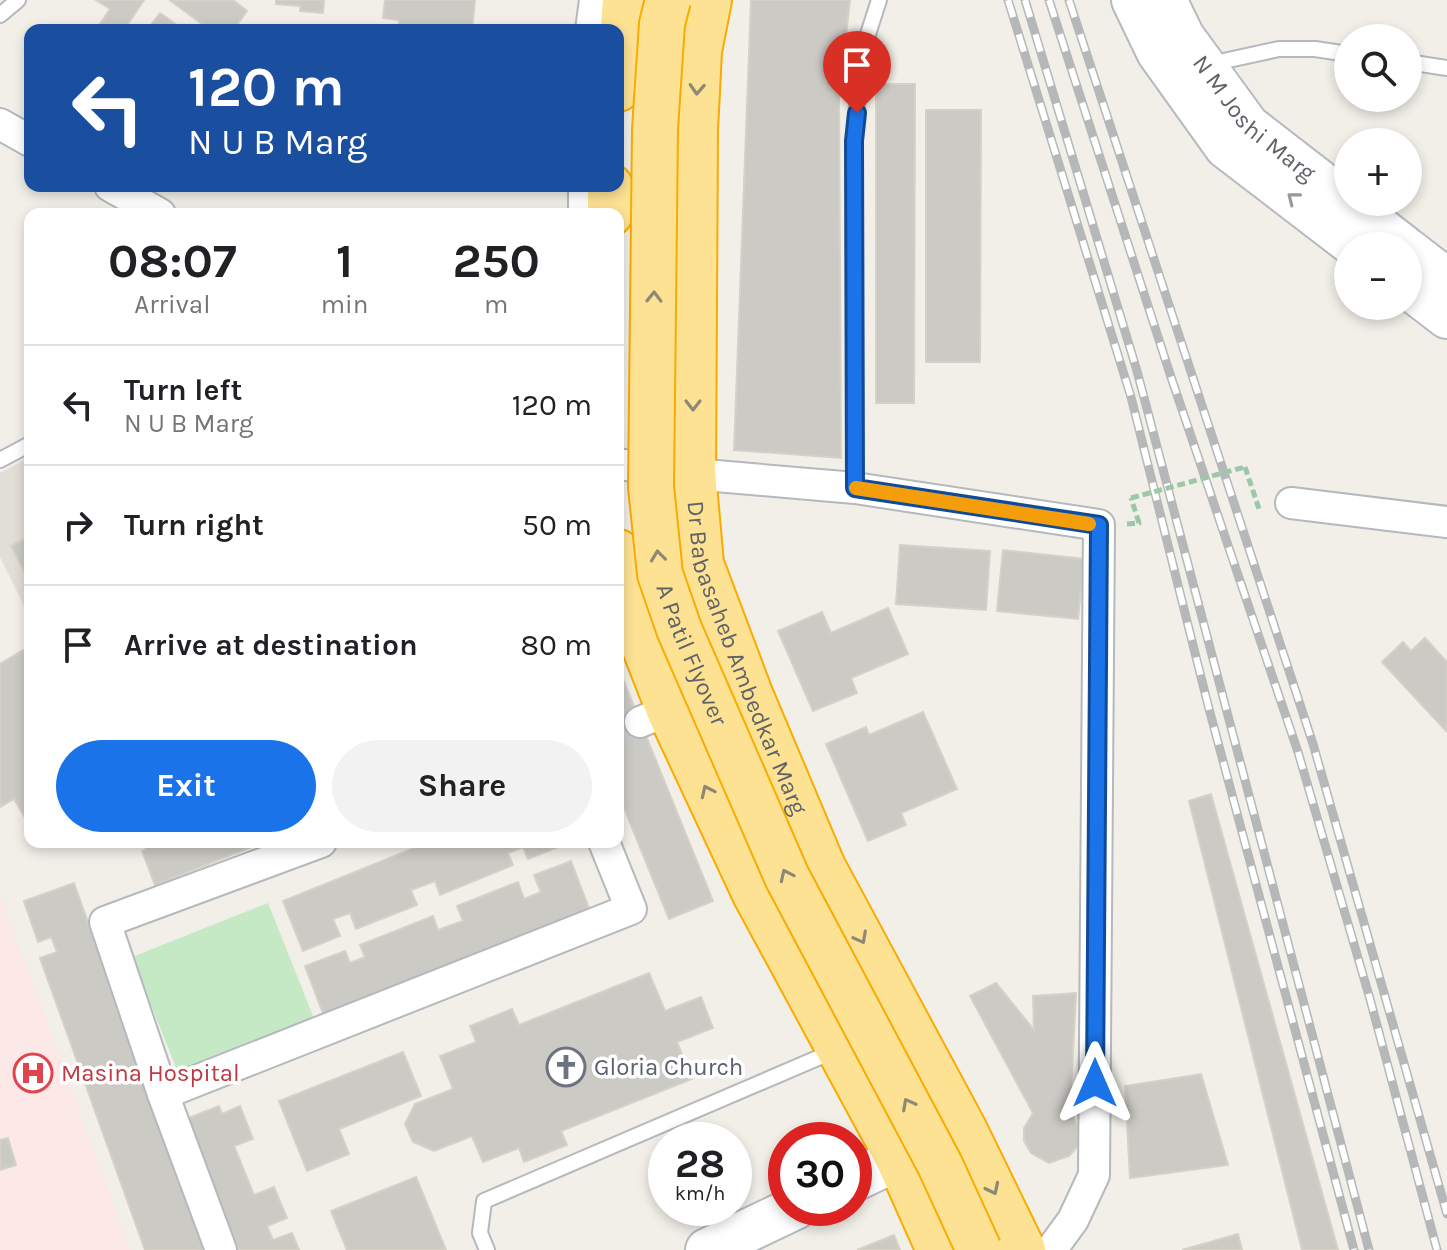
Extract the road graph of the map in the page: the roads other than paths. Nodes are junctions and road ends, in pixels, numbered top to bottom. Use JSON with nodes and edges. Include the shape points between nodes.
{"nodes":[{"id":1,"x":18,"y":0,"type":"edge"},
{"id":2,"x":595,"y":0,"type":"edge"},
{"id":3,"x":625,"y":0,"type":"edge"},
{"id":4,"x":879,"y":0,"type":"edge"},
{"id":5,"x":1133,"y":0,"type":"edge"},
{"id":6,"x":1165,"y":0,"type":"edge"},
{"id":7,"x":694,"y":4,"type":"edge"},
{"id":8,"x":0,"y":15,"type":"edge"},
{"id":9,"x":592,"y":24,"type":"edge"},
{"id":10,"x":623,"y":24,"type":"edge"},
{"id":11,"x":1334,"y":52,"type":"edge"},
{"id":12,"x":1422,"y":64,"type":"edge"},
{"id":13,"x":1447,"y":68,"type":"edge"},
{"id":14,"x":1191,"y":73,"type":"junction"},
{"id":15,"x":0,"y":124,"type":"edge"},
{"id":16,"x":24,"y":138,"type":"edge"},
{"id":17,"x":121,"y":192,"type":"edge"},
{"id":18,"x":149,"y":208,"type":"edge"},
{"id":19,"x":1337,"y":232,"type":"edge"},
{"id":20,"x":1385,"y":232,"type":"edge"},
{"id":21,"x":1422,"y":261,"type":"edge"},
{"id":22,"x":1447,"y":280,"type":"edge"},
{"id":23,"x":1422,"y":298,"type":"edge"},
{"id":24,"x":1447,"y":317,"type":"edge"},
{"id":25,"x":24,"y":447,"type":"edge"},
{"id":26,"x":0,"y":460,"type":"edge"},
{"id":27,"x":624,"y":465,"type":"edge"},
{"id":28,"x":693,"y":474,"type":"junction"},
{"id":29,"x":855,"y":488,"type":"junction"},
{"id":30,"x":1291,"y":503,"type":"dead end"},
{"id":31,"x":1447,"y":522,"type":"edge"},
{"id":32,"x":624,"y":598,"type":"edge"},
{"id":33,"x":305,"y":848,"type":"edge"},
{"id":34,"x":606,"y":848,"type":"edge"},
{"id":35,"x":837,"y":1050,"type":"junction"},
{"id":36,"x":163,"y":1094,"type":"junction"},
{"id":37,"x":964,"y":1129,"type":"junction"},
{"id":38,"x":898,"y":1158,"type":"junction"},
{"id":39,"x":872,"y":1171,"type":"edge"},
{"id":40,"x":768,"y":1221,"type":"edge"},
{"id":41,"x":221,"y":1250,"type":"edge"},
{"id":42,"x":487,"y":1250,"type":"edge"},
{"id":43,"x":707,"y":1250,"type":"edge"},
{"id":44,"x":939,"y":1250,"type":"edge"},
{"id":45,"x":979,"y":1250,"type":"edge"},
{"id":46,"x":1023,"y":1250,"type":"edge"},
{"id":47,"x":1051,"y":1250,"type":"edge"}],
"edges":[{"from":1,"to":8,"type":"lane"},
{"from":2,"to":9,"type":"street"},
{"from":3,"to":10,"type":"highway"},
{"from":4,"to":29,"type":"lane","via":[[861,56],[854,141]]},
{"from":5,"to":14,"type":"main road","name":"N M Joshi Marg","via":[[1158,52]]},
{"from":6,"to":14,"type":"main road","name":"N M Joshi Marg","via":[[1183,37]]},
{"from":7,"to":28,"type":"highway","name":"Dr Babasaheb Ambedkar Marg","one_way":true,"via":[[699,51]]},
{"from":45,"to":7,"type":"highway","name":"A Patil Flyover","one_way":true,"bridge":true,"via":[[940,1165],[787,877],[660,574],[651,487],[655,129],[662,24]]},
{"from":11,"to":14,"type":"lane","via":[[1279,49]]},
{"from":12,"to":13,"type":"lane"},
{"from":19,"to":14,"type":"main road","name":"N M Joshi Marg","one_way":true,"via":[[1226,147]]},
{"from":14,"to":20,"type":"main road","name":"N M Joshi Marg","via":[[1248,126]]},
{"from":15,"to":16,"type":"street"},
{"from":17,"to":18,"type":"street"},
{"from":21,"to":22,"type":"main road"},
{"from":23,"to":24,"type":"main road"},
{"from":25,"to":26,"type":"lane"},
{"from":27,"to":28,"type":"street"},
{"from":28,"to":29,"type":"street"},
{"from":28,"to":37,"type":"highway","name":"Dr Babasaheb Ambedkar Marg","one_way":true,"via":[[701,564],[750,694],[823,867]]},
{"from":29,"to":47,"type":"street","via":[[1099,525],[1094,1175],[1073,1220]]},
{"from":30,"to":31,"type":"street"},
{"from":35,"to":32,"type":"highway","one_way":true,"via":[[655,716]]},
{"from":33,"to":36,"type":"street","via":[[105,922]]},
{"from":34,"to":36,"type":"street","via":[[631,909]]},
{"from":35,"to":38,"type":"highway"},
{"from":35,"to":42,"type":"lane","via":[[484,1201],[480,1233]]},
{"from":36,"to":41,"type":"street"},
{"from":37,"to":38,"type":"main road"},
{"from":37,"to":46,"type":"highway","name":"Dr Babasaheb Ambedkar Marg","one_way":true},
{"from":38,"to":39,"type":"main road"},
{"from":38,"to":44,"type":"highway"},
{"from":40,"to":43,"type":"main road"}]}
